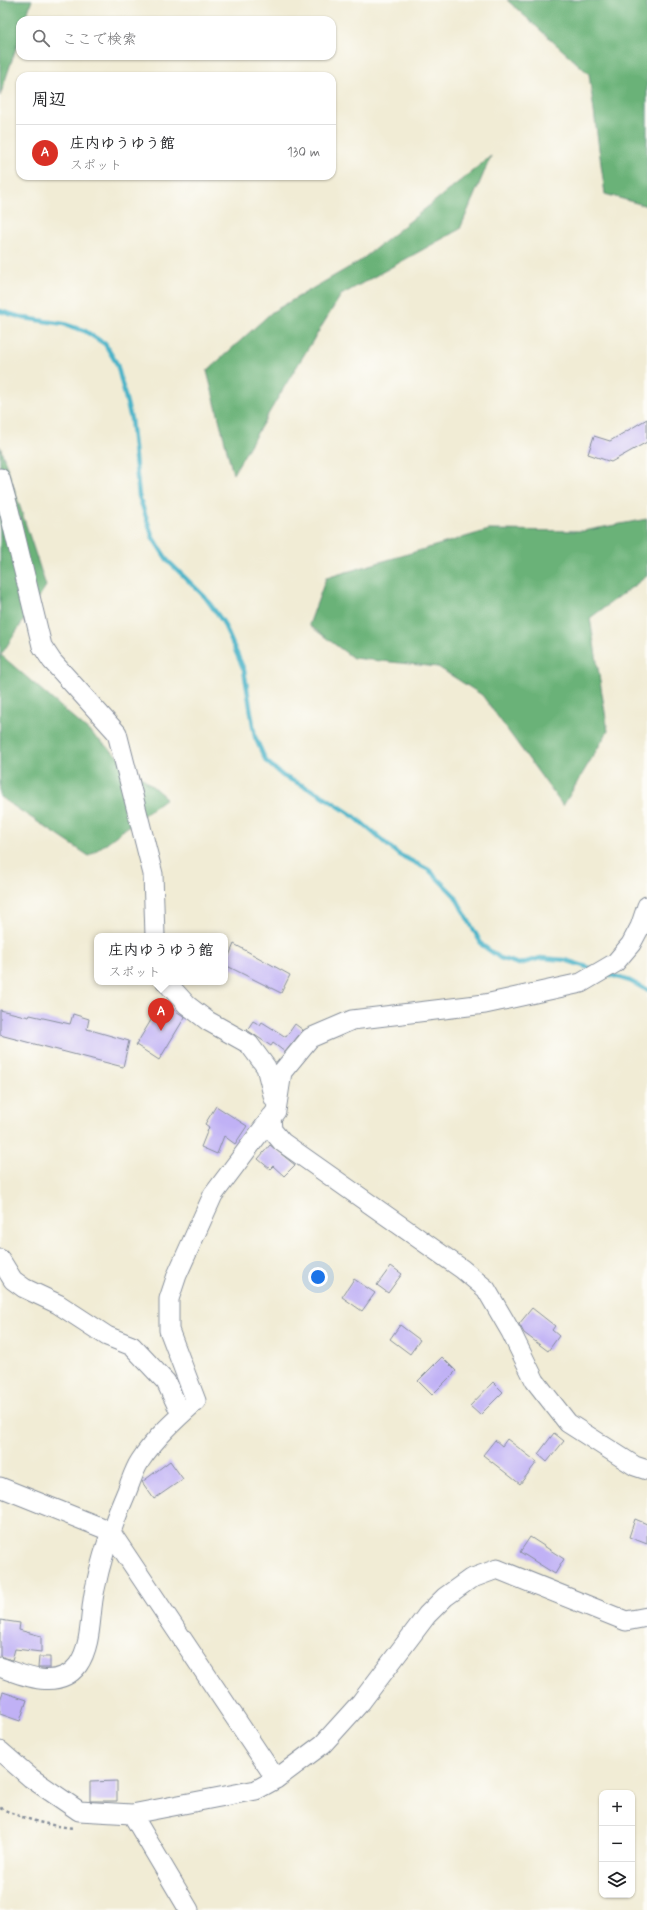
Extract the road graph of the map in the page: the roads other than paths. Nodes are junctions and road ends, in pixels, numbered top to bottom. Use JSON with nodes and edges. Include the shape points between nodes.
{"nodes":[{"id":1,"x":0,"y":478,"type":"edge"},
{"id":2,"x":647,"y":906,"type":"edge"},
{"id":3,"x":156,"y":933,"type":"edge"},
{"id":4,"x":169,"y":985,"type":"edge"},
{"id":5,"x":274,"y":1114,"type":"junction"},
{"id":6,"x":0,"y":1259,"type":"edge"},
{"id":7,"x":181,"y":1414,"type":"junction"},
{"id":8,"x":647,"y":1470,"type":"edge"},
{"id":9,"x":0,"y":1487,"type":"edge"},
{"id":10,"x":110,"y":1531,"type":"junction"},
{"id":11,"x":647,"y":1617,"type":"edge"},
{"id":12,"x":0,"y":1667,"type":"edge"},
{"id":13,"x":0,"y":1751,"type":"edge"},
{"id":14,"x":276,"y":1780,"type":"junction"},
{"id":15,"x":132,"y":1814,"type":"junction"},
{"id":16,"x":189,"y":1910,"type":"edge"}],
"edges":[{"from":1,"to":3,"type":"street","via":[[42,646],[52,661],[117,733],[153,874]]},
{"from":2,"to":5,"type":"street","via":[[640,927],[615,963],[581,983],[485,1004],[352,1020],[310,1038],[282,1072]]},
{"from":4,"to":5,"type":"street","via":[[187,1005],[208,1021],[249,1044],[266,1067]]},
{"from":5,"to":7,"type":"street","via":[[213,1195],[177,1275],[170,1299],[169,1330],[196,1401]]},
{"from":5,"to":8,"type":"street","via":[[272,1130],[282,1142],[462,1269],[486,1289],[512,1332],[534,1381],[568,1423],[635,1466]]},
{"from":6,"to":7,"type":"street","via":[[13,1280],[24,1288],[58,1304],[107,1336],[132,1346],[166,1382]]},
{"from":7,"to":10,"type":"street","via":[[140,1462]]},
{"from":9,"to":10,"type":"street"},
{"from":10,"to":12,"type":"street","via":[[94,1590],[88,1642],[78,1665],[65,1676],[43,1680]]},
{"from":10,"to":14,"type":"street"},
{"from":11,"to":14,"type":"street","via":[[626,1621],[497,1569],[470,1578],[444,1597],[427,1615],[361,1702],[323,1744]]},
{"from":13,"to":15,"type":"street","via":[[31,1778],[78,1811]]},
{"from":14,"to":15,"type":"street","via":[[256,1790]]},
{"from":15,"to":16,"type":"street"}]}
